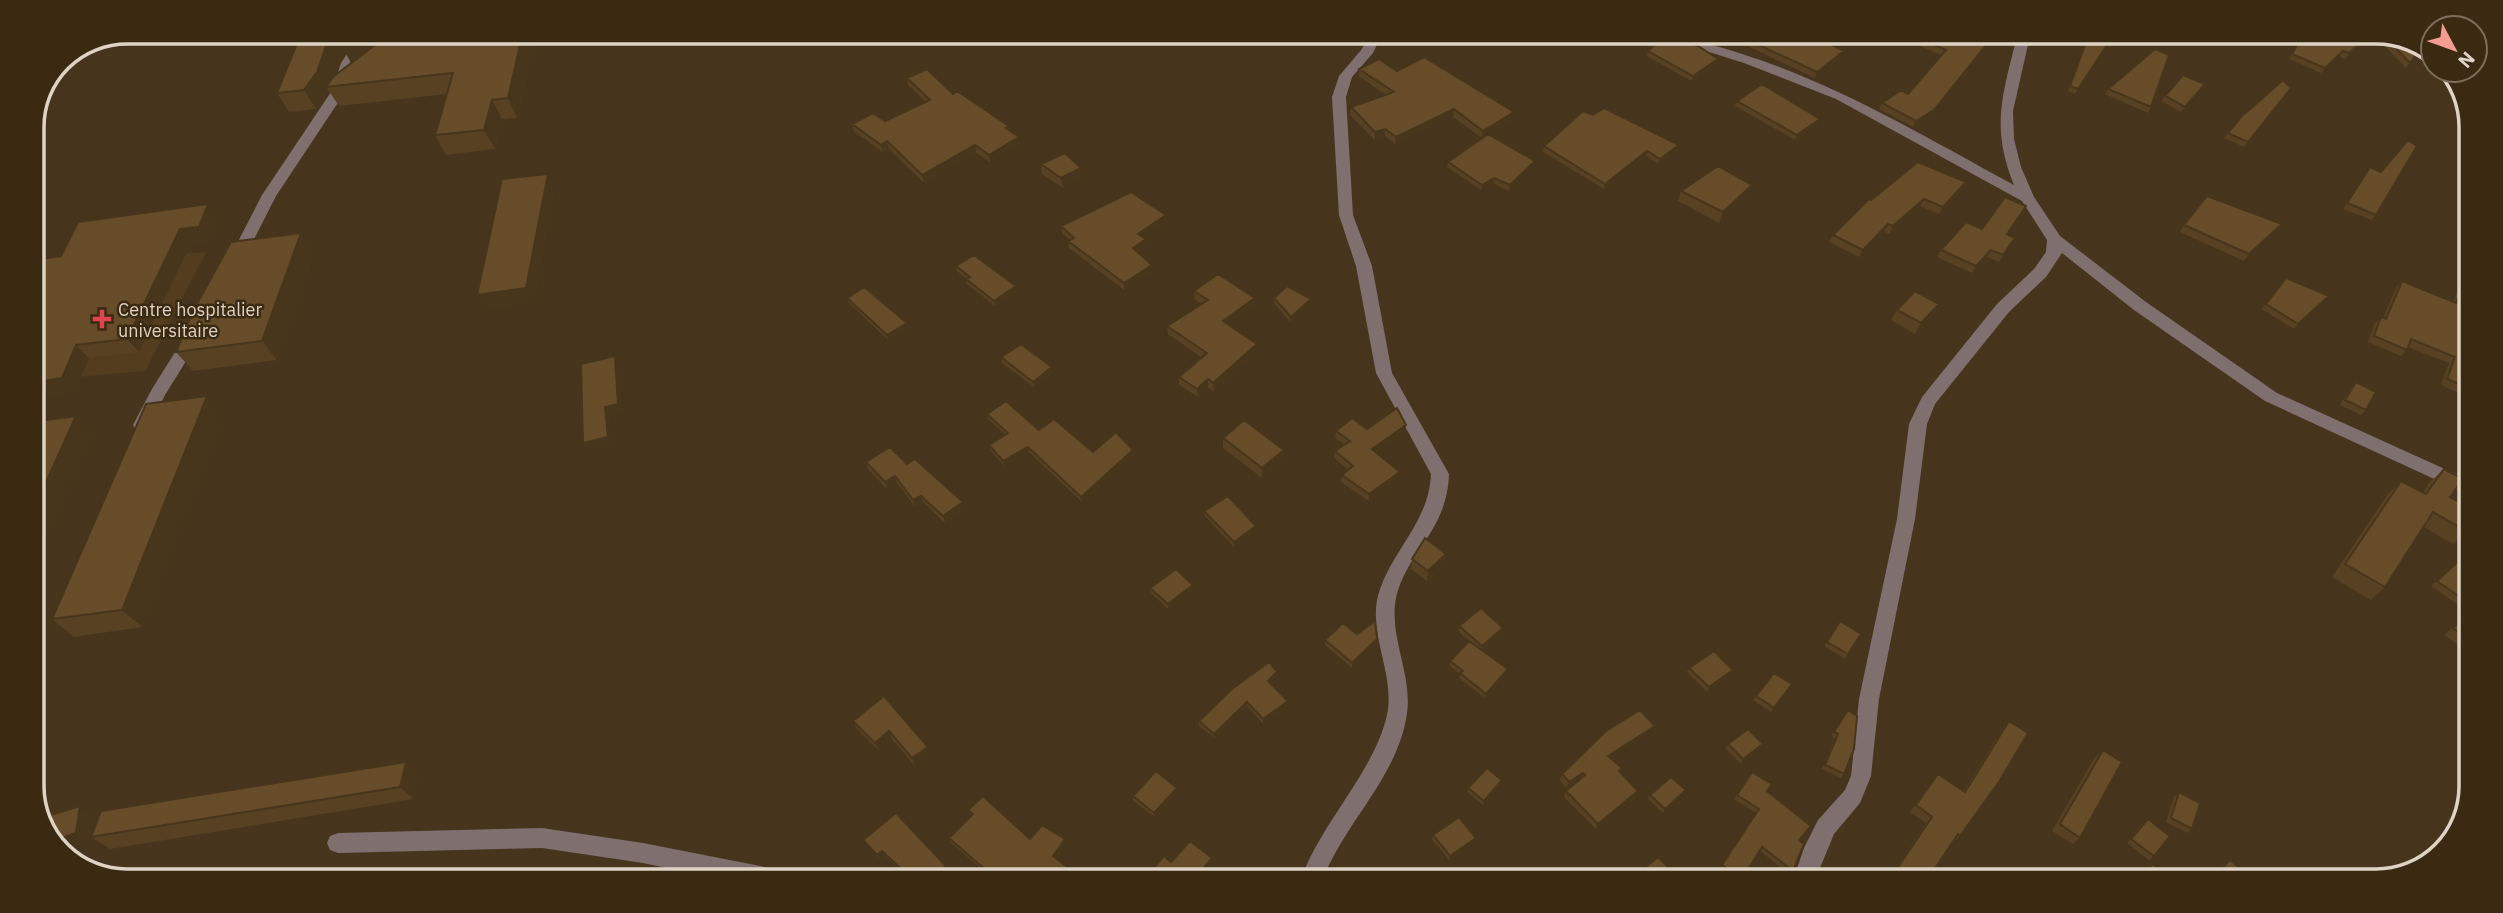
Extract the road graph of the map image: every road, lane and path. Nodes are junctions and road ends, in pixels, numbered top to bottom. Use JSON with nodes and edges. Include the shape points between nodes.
{"nodes":[{"id":1,"x":361,"y":44,"type":"edge"},
{"id":2,"x":1371,"y":44,"type":"edge"},
{"id":3,"x":1693,"y":44,"type":"edge"},
{"id":4,"x":2022,"y":44,"type":"edge"},
{"id":5,"x":358,"y":77,"type":"edge"},
{"id":6,"x":338,"y":92,"type":"junction"},
{"id":7,"x":2027,"y":198,"type":"junction"},
{"id":8,"x":2055,"y":240,"type":"junction"},
{"id":9,"x":231,"y":271,"type":"edge"},
{"id":10,"x":205,"y":319,"type":"edge"},
{"id":11,"x":134,"y":439,"type":"edge"},
{"id":12,"x":2459,"y":483,"type":"edge"},
{"id":13,"x":338,"y":843,"type":"dead end"},
{"id":14,"x":721,"y":869,"type":"edge"},
{"id":15,"x":1317,"y":869,"type":"edge"},
{"id":16,"x":1809,"y":869,"type":"edge"}],
"edges":[{"from":1,"to":6,"type":"street"},
{"from":2,"to":15,"type":"street","via":[[1346,76],[1339,97],[1346,215],[1364,266],[1384,373],[1440,474],[1441,493],[1436,510],[1388,592],[1386,625],[1398,713],[1381,761]]},
{"from":3,"to":7,"type":"street","via":[[1749,60],[1841,96]]},
{"from":4,"to":7,"type":"street","via":[[2006,111],[2011,158]]},
{"from":5,"to":6,"type":"street"},
{"from":6,"to":9,"type":"street","via":[[269,195]]},
{"from":7,"to":8,"type":"street"},
{"from":8,"to":12,"type":"street","via":[[2271,397]]},
{"from":8,"to":16,"type":"street","via":[[2054,253],[2040,273],[2003,308],[1928,401],[1918,424],[1906,519],[1869,699],[1861,776],[1853,796],[1826,827]]},
{"from":10,"to":11,"type":"street"},
{"from":13,"to":14,"type":"street","via":[[542,838]]}]}
